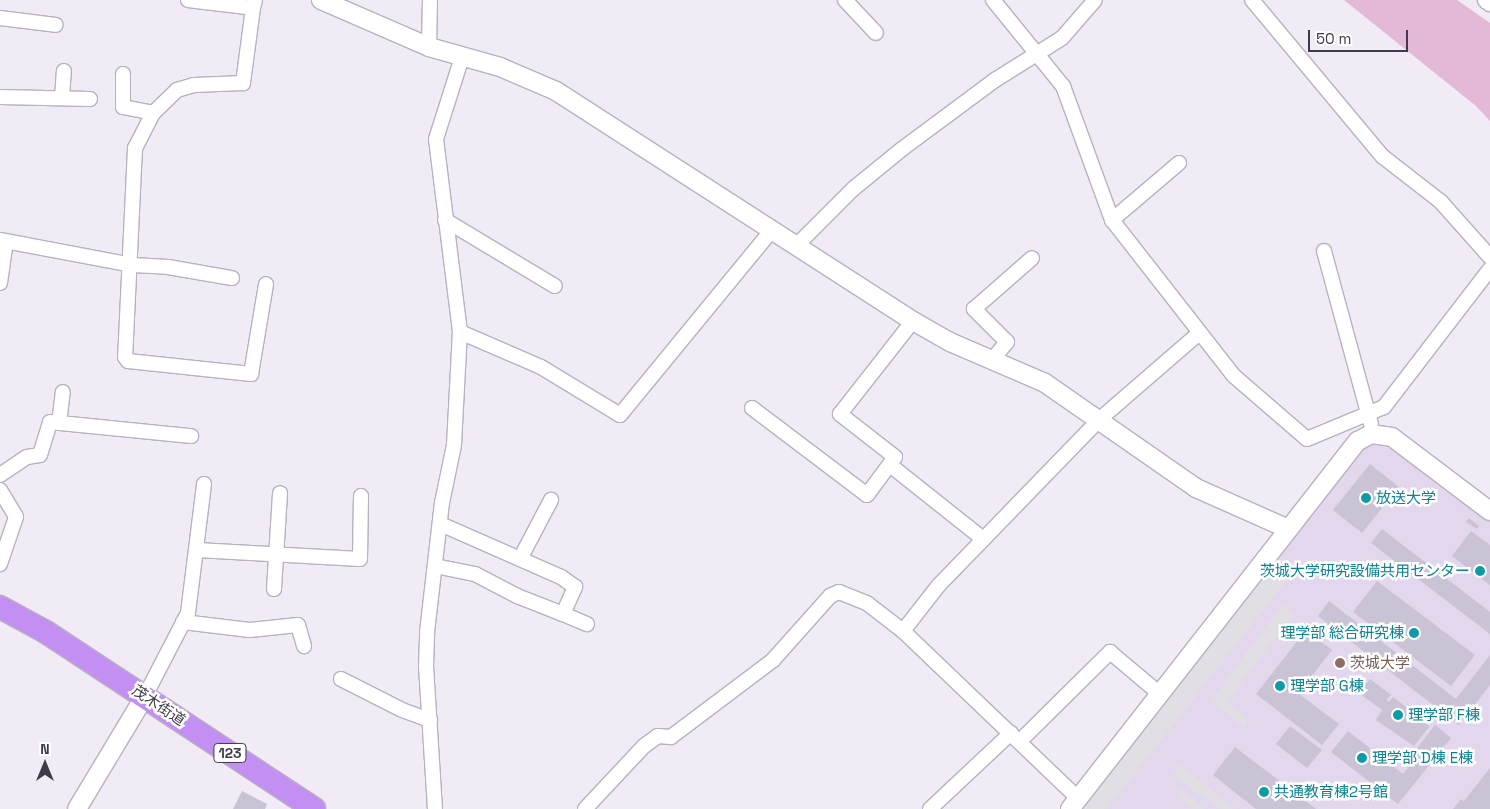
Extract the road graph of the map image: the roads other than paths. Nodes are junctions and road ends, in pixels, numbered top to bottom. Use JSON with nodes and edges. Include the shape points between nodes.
{"nodes":[{"id":1,"x":188,"y":0,"type":"edge"},
{"id":2,"x":322,"y":0,"type":"edge"},
{"id":3,"x":430,"y":0,"type":"edge"},
{"id":4,"x":844,"y":0,"type":"edge"},
{"id":5,"x":993,"y":0,"type":"edge"},
{"id":6,"x":1095,"y":0,"type":"edge"},
{"id":7,"x":1252,"y":0,"type":"edge"},
{"id":8,"x":254,"y":4,"type":"edge"},
{"id":9,"x":0,"y":18,"type":"edge"},
{"id":10,"x":56,"y":25,"type":"dead end"},
{"id":11,"x":876,"y":33,"type":"dead end"},
{"id":12,"x":429,"y":47,"type":"junction"},
{"id":13,"x":1038,"y":53,"type":"junction"},
{"id":14,"x":462,"y":57,"type":"junction"},
{"id":15,"x":64,"y":71,"type":"dead end"},
{"id":16,"x":123,"y":74,"type":"dead end"},
{"id":17,"x":0,"y":97,"type":"edge"},
{"id":18,"x":62,"y":98,"type":"junction"},
{"id":19,"x":90,"y":99,"type":"dead end"},
{"id":20,"x":153,"y":113,"type":"junction"},
{"id":21,"x":1179,"y":163,"type":"dead end"},
{"id":22,"x":445,"y":220,"type":"junction"},
{"id":23,"x":1112,"y":220,"type":"junction"},
{"id":24,"x":772,"y":230,"type":"junction"},
{"id":25,"x":3,"y":240,"type":"edge"},
{"id":26,"x":797,"y":245,"type":"junction"},
{"id":27,"x":1324,"y":251,"type":"dead end"},
{"id":28,"x":1490,"y":257,"type":"edge"},
{"id":29,"x":1032,"y":258,"type":"dead end"},
{"id":30,"x":132,"y":265,"type":"junction"},
{"id":31,"x":1490,"y":269,"type":"edge"},
{"id":32,"x":232,"y":278,"type":"dead end"},
{"id":33,"x":0,"y":283,"type":"edge"},
{"id":34,"x":266,"y":284,"type":"dead end"},
{"id":35,"x":555,"y":286,"type":"dead end"},
{"id":36,"x":913,"y":321,"type":"junction"},
{"id":37,"x":460,"y":332,"type":"junction"},
{"id":38,"x":1198,"y":334,"type":"junction"},
{"id":39,"x":993,"y":359,"type":"junction"},
{"id":40,"x":63,"y":392,"type":"dead end"},
{"id":41,"x":752,"y":408,"type":"dead end"},
{"id":42,"x":1370,"y":414,"type":"junction"},
{"id":43,"x":1100,"y":419,"type":"junction"},
{"id":44,"x":60,"y":423,"type":"junction"},
{"id":45,"x":1371,"y":434,"type":"junction"},
{"id":46,"x":191,"y":436,"type":"dead end"},
{"id":47,"x":890,"y":465,"type":"junction"},
{"id":48,"x":0,"y":475,"type":"edge"},
{"id":49,"x":204,"y":484,"type":"dead end"},
{"id":50,"x":0,"y":490,"type":"edge"},
{"id":51,"x":280,"y":493,"type":"dead end"},
{"id":52,"x":361,"y":496,"type":"dead end"},
{"id":53,"x":551,"y":500,"type":"dead end"},
{"id":54,"x":1490,"y":511,"type":"edge"},
{"id":55,"x":440,"y":524,"type":"junction"},
{"id":56,"x":1288,"y":529,"type":"junction"},
{"id":57,"x":983,"y":539,"type":"junction"},
{"id":58,"x":197,"y":550,"type":"junction"},
{"id":59,"x":276,"y":554,"type":"junction"},
{"id":60,"x":520,"y":559,"type":"junction"},
{"id":61,"x":0,"y":564,"type":"edge"},
{"id":62,"x":435,"y":566,"type":"junction"},
{"id":63,"x":274,"y":589,"type":"dead end"},
{"id":64,"x":0,"y":607,"type":"edge"},
{"id":65,"x":563,"y":614,"type":"junction"},
{"id":66,"x":183,"y":622,"type":"junction"},
{"id":67,"x":587,"y":624,"type":"dead end"},
{"id":68,"x":903,"y":631,"type":"junction"},
{"id":69,"x":304,"y":646,"type":"dead end"},
{"id":70,"x":341,"y":679,"type":"dead end"},
{"id":71,"x":1160,"y":694,"type":"junction"},
{"id":72,"x":145,"y":696,"type":"junction"},
{"id":73,"x":430,"y":720,"type":"junction"},
{"id":74,"x":1016,"y":737,"type":"junction"},
{"id":75,"x":1074,"y":803,"type":"edge"},
{"id":76,"x":77,"y":809,"type":"edge"},
{"id":77,"x":314,"y":809,"type":"edge"},
{"id":78,"x":435,"y":809,"type":"edge"},
{"id":79,"x":585,"y":809,"type":"edge"},
{"id":80,"x":930,"y":809,"type":"edge"}],
"edges":[{"from":1,"to":8,"type":"street"},
{"from":2,"to":12,"type":"street"},
{"from":3,"to":12,"type":"street"},
{"from":4,"to":11,"type":"street"},
{"from":5,"to":13,"type":"street"},
{"from":6,"to":13,"type":"street","via":[[1074,27]]},
{"from":7,"to":28,"type":"street","via":[[1382,156],[1441,202]]},
{"from":8,"to":20,"type":"street","via":[[243,83],[194,85],[177,90]]},
{"from":9,"to":10,"type":"street"},
{"from":12,"to":14,"type":"street"},
{"from":13,"to":23,"type":"street","via":[[1063,86]]},
{"from":13,"to":26,"type":"street","via":[[955,108],[902,149],[853,189]]},
{"from":14,"to":22,"type":"street","via":[[436,139]]},
{"from":14,"to":24,"type":"street","via":[[509,71],[556,91]]},
{"from":15,"to":18,"type":"street"},
{"from":16,"to":20,"type":"street","via":[[123,107]]},
{"from":17,"to":18,"type":"street"},
{"from":18,"to":19,"type":"street"},
{"from":20,"to":30,"type":"street","via":[[135,148]]},
{"from":21,"to":23,"type":"street"},
{"from":22,"to":35,"type":"street"},
{"from":22,"to":37,"type":"street"},
{"from":23,"to":38,"type":"street"},
{"from":24,"to":26,"type":"street"},
{"from":24,"to":37,"type":"street","via":[[620,415],[541,367]]},
{"from":25,"to":30,"type":"street"},
{"from":25,"to":33,"type":"street"},
{"from":26,"to":36,"type":"street"},
{"from":27,"to":42,"type":"street"},
{"from":29,"to":39,"type":"street","via":[[974,310],[1007,342]]},
{"from":30,"to":32,"type":"street","via":[[168,266]]},
{"from":30,"to":34,"type":"street","via":[[125,358],[128,361],[251,374]]},
{"from":31,"to":42,"type":"street","via":[[1384,406]]},
{"from":36,"to":39,"type":"street","via":[[950,342]]},
{"from":36,"to":47,"type":"street","via":[[840,414],[895,457]]},
{"from":37,"to":55,"type":"street","via":[[454,446]]},
{"from":38,"to":42,"type":"street","via":[[1234,376],[1307,439]]},
{"from":38,"to":43,"type":"street"},
{"from":39,"to":43,"type":"street","via":[[1045,383]]},
{"from":40,"to":44,"type":"street"},
{"from":41,"to":47,"type":"street","via":[[867,495]]},
{"from":42,"to":45,"type":"street"},
{"from":43,"to":56,"type":"street","via":[[1196,488]]},
{"from":43,"to":57,"type":"street"},
{"from":44,"to":46,"type":"street"},
{"from":44,"to":48,"type":"street","via":[[50,422],[40,455],[26,457]]},
{"from":45,"to":54,"type":"street","via":[[1392,437]]},
{"from":45,"to":56,"type":"street","via":[[1358,441]]},
{"from":47,"to":57,"type":"street"},
{"from":49,"to":58,"type":"street"},
{"from":50,"to":61,"type":"street","via":[[16,517]]},
{"from":51,"to":59,"type":"street"},
{"from":52,"to":59,"type":"street","via":[[360,559]]},
{"from":53,"to":60,"type":"street"},
{"from":55,"to":60,"type":"street"},
{"from":55,"to":62,"type":"street"},
{"from":56,"to":71,"type":"street"},
{"from":57,"to":68,"type":"street","via":[[939,585]]},
{"from":58,"to":59,"type":"street"},
{"from":58,"to":66,"type":"street"},
{"from":59,"to":63,"type":"street"},
{"from":60,"to":65,"type":"street","via":[[561,577],[575,587]]},
{"from":62,"to":65,"type":"street","via":[[475,574],[517,596]]},
{"from":62,"to":73,"type":"street","via":[[426,657]]},
{"from":64,"to":72,"type":"highway","name":"茂木街道","number":"123","via":[[46,632]]},
{"from":65,"to":67,"type":"street"},
{"from":66,"to":69,"type":"street","via":[[250,630],[298,625]]},
{"from":66,"to":72,"type":"street"},
{"from":68,"to":74,"type":"street"},
{"from":68,"to":79,"type":"street","via":[[849,594],[839,592],[830,596],[773,660],[671,738],[658,736],[644,746]]},
{"from":70,"to":73,"type":"street","via":[[402,710]]},
{"from":71,"to":74,"type":"street","via":[[1110,652]]},
{"from":71,"to":75,"type":"street"},
{"from":72,"to":76,"type":"street"},
{"from":72,"to":77,"type":"highway","name":"茂木街道","number":"123"},
{"from":73,"to":78,"type":"street"},
{"from":74,"to":75,"type":"street"},
{"from":74,"to":80,"type":"street"}]}
